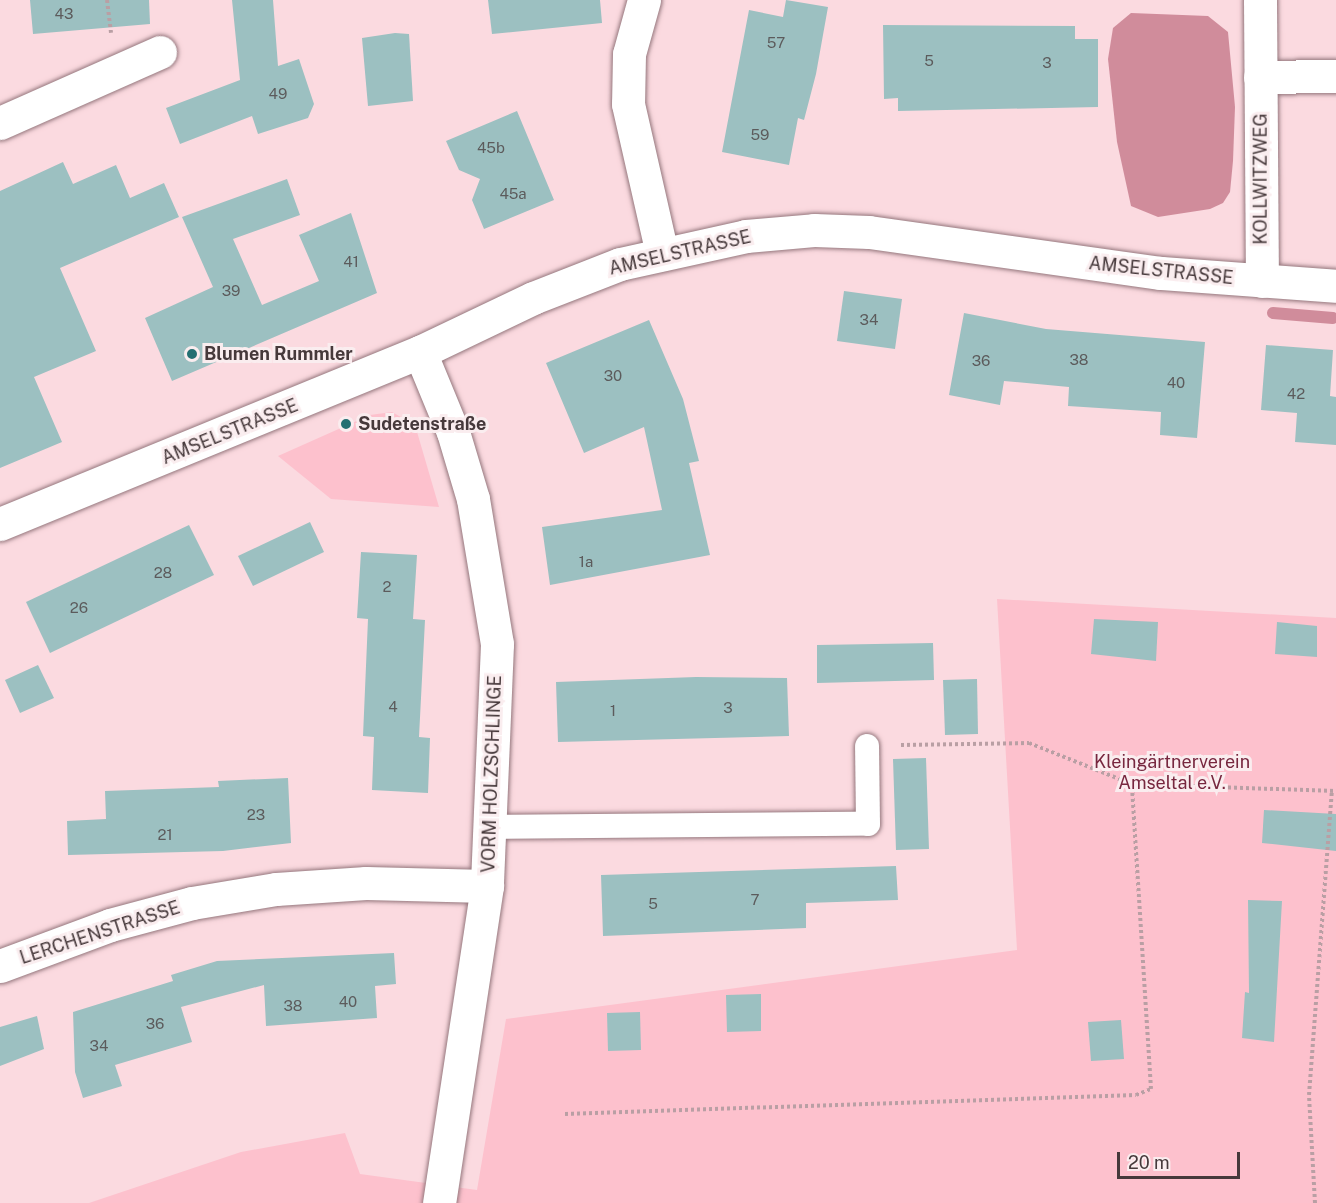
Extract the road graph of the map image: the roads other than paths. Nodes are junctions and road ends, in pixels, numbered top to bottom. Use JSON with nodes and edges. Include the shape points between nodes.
{"nodes":[{"id":1,"x":644,"y":0,"type":"edge"},
{"id":2,"x":1260,"y":0,"type":"edge"},
{"id":3,"x":160,"y":52,"type":"dead end"},
{"id":4,"x":1336,"y":76,"type":"edge"},
{"id":5,"x":1260,"y":77,"type":"junction"},
{"id":6,"x":0,"y":123,"type":"edge"},
{"id":7,"x":662,"y":254,"type":"junction"},
{"id":8,"x":1262,"y":281,"type":"junction"},
{"id":9,"x":1336,"y":286,"type":"edge"},
{"id":10,"x":420,"y":352,"type":"junction"},
{"id":11,"x":0,"y":524,"type":"edge"},
{"id":12,"x":867,"y":746,"type":"road end"},
{"id":13,"x":491,"y":827,"type":"junction"},
{"id":14,"x":487,"y":886,"type":"junction"},
{"id":15,"x":0,"y":966,"type":"edge"},
{"id":16,"x":439,"y":1203,"type":"edge"}],
"edges":[{"from":1,"to":7,"type":"street","via":[[629,54],[628,104]]},
{"from":2,"to":5,"type":"street","name":"KOLLWITZWEG"},
{"from":3,"to":6,"type":"street"},
{"from":4,"to":5,"type":"street"},
{"from":5,"to":8,"type":"street","name":"KOLLWITZWEG"},
{"from":7,"to":8,"type":"street","name":"AMSELSTRASSE","via":[[746,236],[814,230],[869,232],[1161,273]]},
{"from":7,"to":10,"type":"street","name":"AMSELSTRASSE","via":[[533,298]]},
{"from":8,"to":9,"type":"street","name":"AMSELSTRASSE"},
{"from":10,"to":11,"type":"street","name":"AMSELSTRASSE"},
{"from":10,"to":13,"type":"street","name":"VORM HOLZSCHLINGE","via":[[453,432],[486,569],[497,644]]},
{"from":12,"to":13,"type":"lane","via":[[868,824]]},
{"from":13,"to":14,"type":"street","name":"VORM HOLZSCHLINGE"},
{"from":14,"to":15,"type":"street","name":"LERCHENSTRASSE","via":[[366,884],[266,891],[192,903],[110,926]]},
{"from":14,"to":16,"type":"street","name":"VORM HOLZSCHLINGE"}]}
